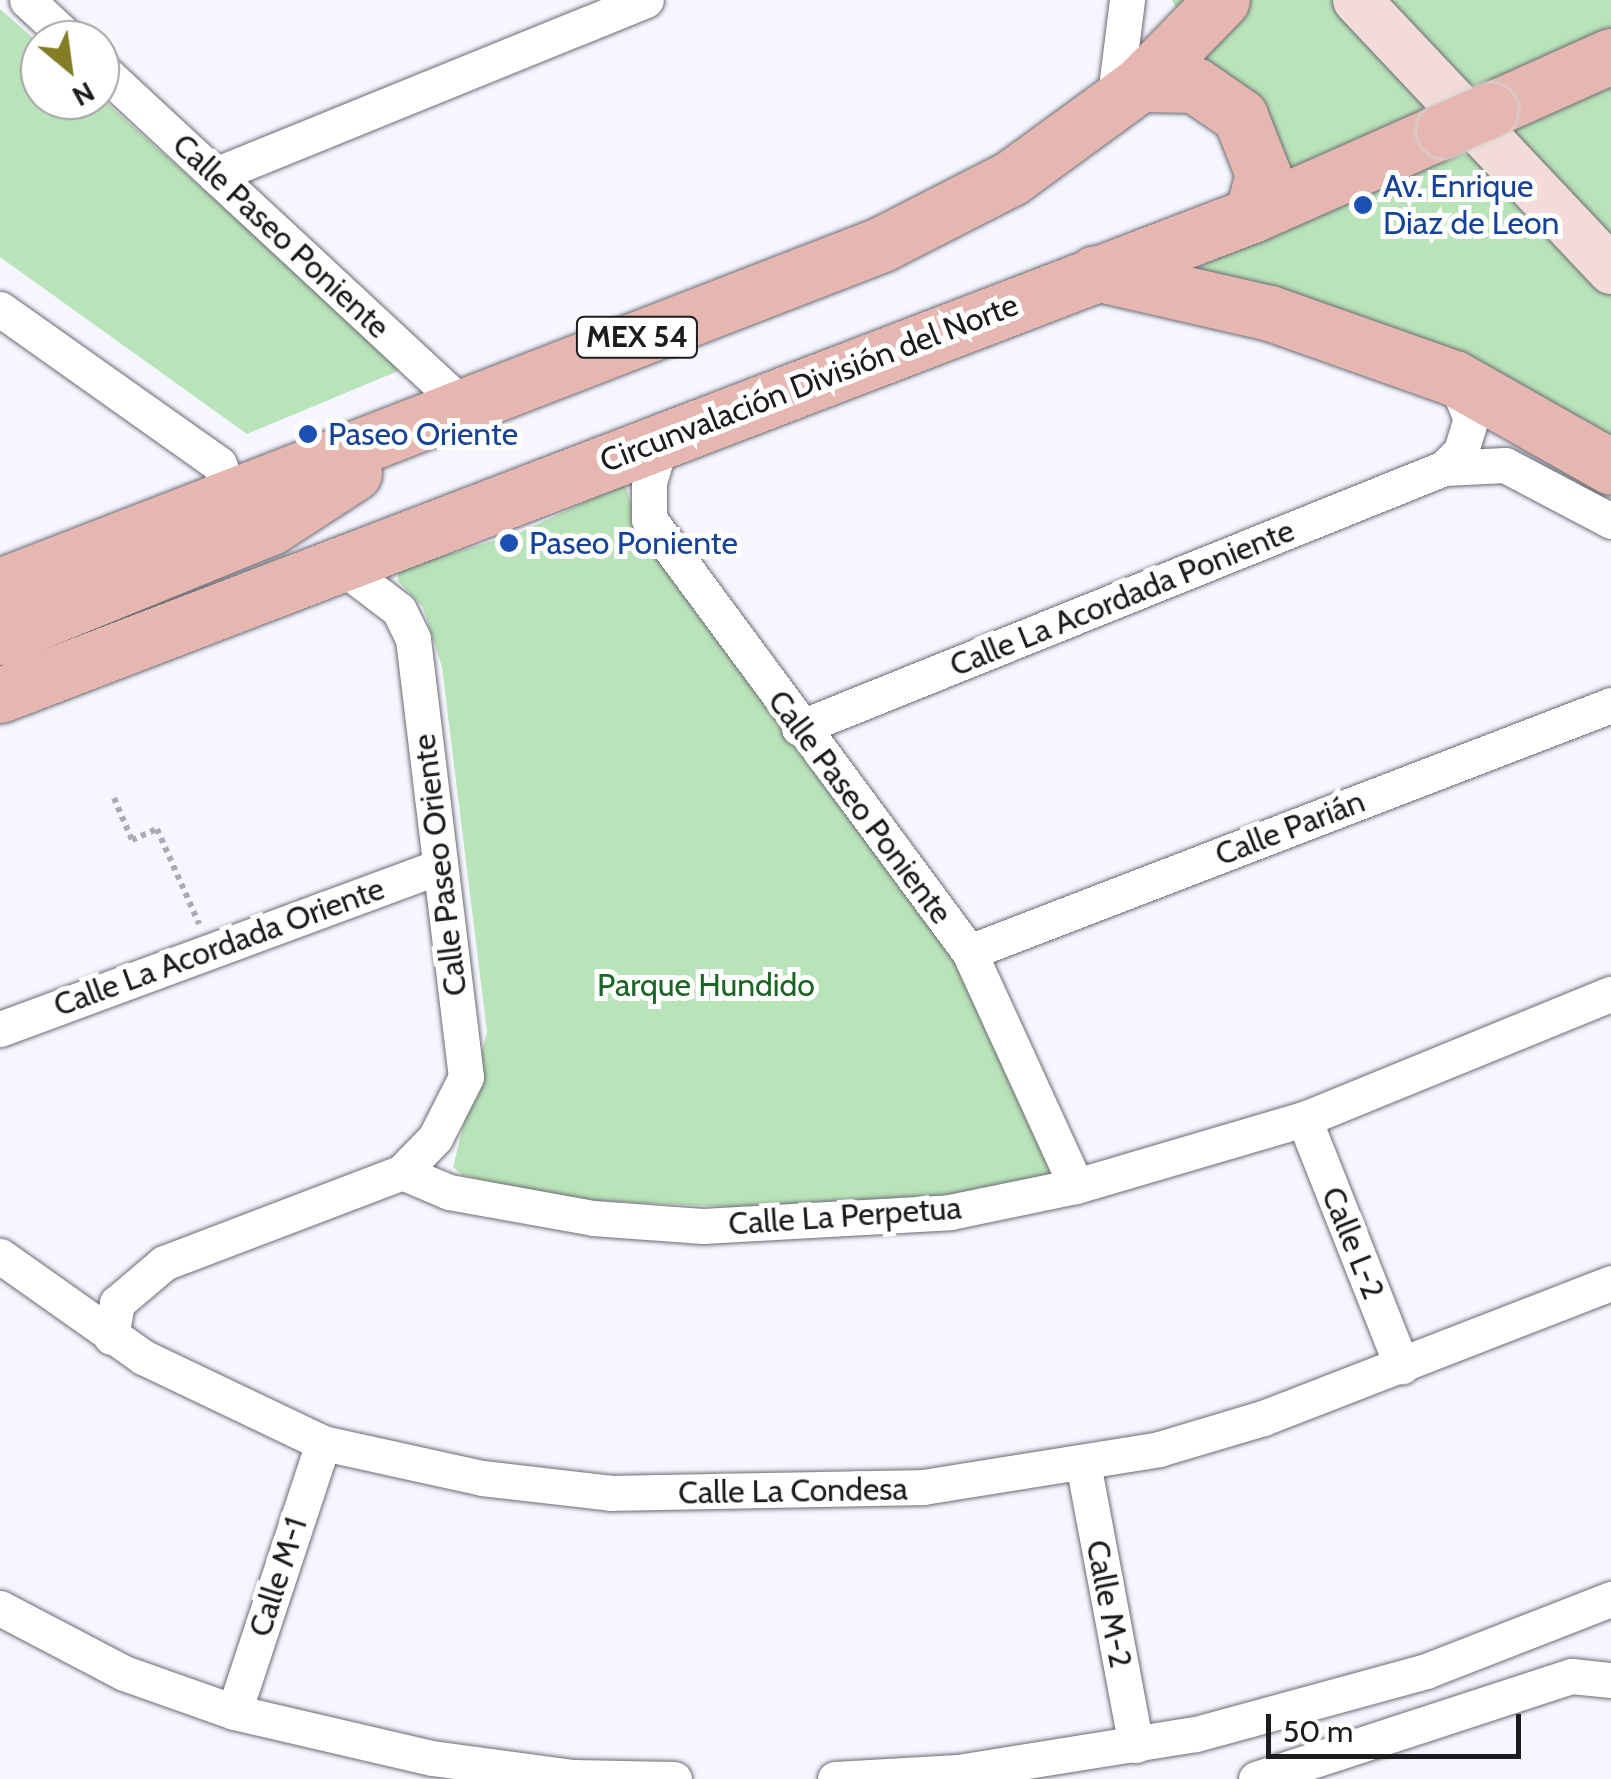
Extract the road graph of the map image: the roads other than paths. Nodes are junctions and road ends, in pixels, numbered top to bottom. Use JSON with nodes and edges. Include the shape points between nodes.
{"nodes":[{"id":1,"x":27,"y":0,"type":"edge"},
{"id":2,"x":646,"y":0,"type":"edge"},
{"id":3,"x":1127,"y":0,"type":"edge"},
{"id":4,"x":1222,"y":0,"type":"edge"},
{"id":5,"x":1357,"y":0,"type":"edge"},
{"id":6,"x":48,"y":20,"type":"edge"},
{"id":7,"x":1611,"y":56,"type":"edge"},
{"id":8,"x":120,"y":86,"type":"edge"},
{"id":9,"x":1127,"y":94,"type":"junction"},
{"id":10,"x":216,"y":175,"type":"junction"},
{"id":11,"x":1252,"y":215,"type":"junction"},
{"id":12,"x":1611,"y":270,"type":"edge"},
{"id":13,"x":1092,"y":272,"type":"junction"},
{"id":14,"x":0,"y":309,"type":"edge"},
{"id":15,"x":1454,"y":378,"type":"junction"},
{"id":16,"x":461,"y":404,"type":"junction"},
{"id":17,"x":662,"y":440,"type":"junction"},
{"id":18,"x":1444,"y":468,"type":"junction"},
{"id":19,"x":1611,"y":468,"type":"edge"},
{"id":20,"x":231,"y":496,"type":"junction"},
{"id":21,"x":1611,"y":521,"type":"edge"},
{"id":22,"x":344,"y":568,"type":"junction"},
{"id":23,"x":0,"y":586,"type":"edge"},
{"id":24,"x":0,"y":637,"type":"edge"},
{"id":25,"x":0,"y":695,"type":"edge"},
{"id":26,"x":1611,"y":704,"type":"edge"},
{"id":27,"x":800,"y":728,"type":"junction"},
{"id":28,"x":440,"y":867,"type":"junction"},
{"id":29,"x":970,"y":952,"type":"junction"},
{"id":30,"x":1611,"y":994,"type":"edge"},
{"id":31,"x":0,"y":1029,"type":"edge"},
{"id":32,"x":1304,"y":1119,"type":"junction"},
{"id":33,"x":402,"y":1172,"type":"junction"},
{"id":34,"x":1076,"y":1186,"type":"junction"},
{"id":35,"x":0,"y":1256,"type":"edge"},
{"id":36,"x":1611,"y":1283,"type":"edge"},
{"id":37,"x":111,"y":1337,"type":"junction"},
{"id":38,"x":1402,"y":1366,"type":"junction"},
{"id":39,"x":323,"y":1443,"type":"junction"},
{"id":40,"x":1082,"y":1462,"type":"junction"},
{"id":41,"x":1611,"y":1600,"type":"edge"},
{"id":42,"x":0,"y":1608,"type":"edge"},
{"id":43,"x":1611,"y":1680,"type":"edge"},
{"id":44,"x":234,"y":1712,"type":"junction"},
{"id":45,"x":1136,"y":1746,"type":"junction"},
{"id":46,"x":406,"y":1765,"type":"edge"},
{"id":47,"x":445,"y":1770,"type":"edge"},
{"id":48,"x":674,"y":1779,"type":"edge"},
{"id":49,"x":836,"y":1779,"type":"edge"},
{"id":50,"x":1256,"y":1779,"type":"edge"}],
"edges":[{"from":1,"to":6,"type":"street"},
{"from":2,"to":10,"type":"street"},
{"from":3,"to":9,"type":"street"},
{"from":4,"to":9,"type":"main road","number":"MEX 54"},
{"from":5,"to":12,"type":"main road"},
{"from":7,"to":11,"type":"main road","name":"Circunvalación División del Norte"},
{"from":8,"to":10,"type":"street","name":"Calle Paseo Poniente"},
{"from":9,"to":11,"type":"main road","via":[[1195,85],[1240,116],[1263,174]]},
{"from":9,"to":16,"type":"main road","number":"MEX 54","via":[[1012,178],[882,244]]},
{"from":10,"to":16,"type":"street","name":"Calle Paseo Poniente"},
{"from":11,"to":13,"type":"main road","name":"Circunvalación División del Norte"},
{"from":13,"to":15,"type":"main road","via":[[1270,313]]},
{"from":13,"to":17,"type":"main road","name":"Circunvalación División del Norte"},
{"from":14,"to":20,"type":"street","via":[[219,464]]},
{"from":15,"to":18,"type":"street","via":[[1470,419],[1468,437]]},
{"from":15,"to":19,"type":"main road"},
{"from":16,"to":20,"type":"main road","number":"MEX 54"},
{"from":16,"to":24,"type":"main road","via":[[271,527]]},
{"from":17,"to":22,"type":"main road","name":"Circunvalación División del Norte"},
{"from":17,"to":27,"type":"street","name":"Calle Paseo Poniente","via":[[648,482],[649,519]]},
{"from":18,"to":21,"type":"street","name":"Calle La Acordada Poniente","via":[[1505,465]]},
{"from":18,"to":27,"type":"street","name":"Calle La Acordada Poniente"},
{"from":20,"to":23,"type":"main road","number":"MEX 54"},
{"from":22,"to":25,"type":"main road","name":"Circunvalación División del Norte"},
{"from":22,"to":28,"type":"street","name":"Calle Paseo Oriente","via":[[408,622]]},
{"from":26,"to":29,"type":"street","name":"Calle Parián"},
{"from":27,"to":29,"type":"street","name":"Calle Paseo Poniente"},
{"from":28,"to":31,"type":"street","name":"Calle La Acordada Oriente"},
{"from":28,"to":33,"type":"street","name":"Calle Paseo Oriente","via":[[466,1077],[435,1138]]},
{"from":29,"to":34,"type":"street","name":"Calle Paseo Poniente"},
{"from":30,"to":32,"type":"street","name":"Calle La Perpetua"},
{"from":32,"to":34,"type":"street","name":"Calle La Perpetua"},
{"from":32,"to":38,"type":"street","name":"Calle L-2"},
{"from":33,"to":34,"type":"street","name":"Calle La Perpetua","via":[[467,1195],[593,1218],[703,1226],[950,1212]]},
{"from":33,"to":37,"type":"street","via":[[164,1263],[117,1303]]},
{"from":35,"to":37,"type":"street","name":"Calle La Condesa"},
{"from":36,"to":38,"type":"street","name":"Calle La Condesa"},
{"from":37,"to":39,"type":"street","name":"Calle La Condesa","via":[[259,1417]]},
{"from":38,"to":40,"type":"street","name":"Calle La Condesa","via":[[1263,1418]]},
{"from":39,"to":40,"type":"street","name":"Calle La Condesa","via":[[482,1478],[611,1494],[924,1488]]},
{"from":39,"to":44,"type":"street","name":"Calle M-1"},
{"from":40,"to":45,"type":"street","name":"Calle M-2"},
{"from":41,"to":45,"type":"street","via":[[1318,1704]]},
{"from":42,"to":44,"type":"street","via":[[124,1673]]},
{"from":43,"to":50,"type":"street","via":[[1572,1676]]},
{"from":44,"to":46,"type":"street"},
{"from":45,"to":49,"type":"street","via":[[958,1772]]},
{"from":46,"to":47,"type":"street"},
{"from":47,"to":48,"type":"street"}]}
